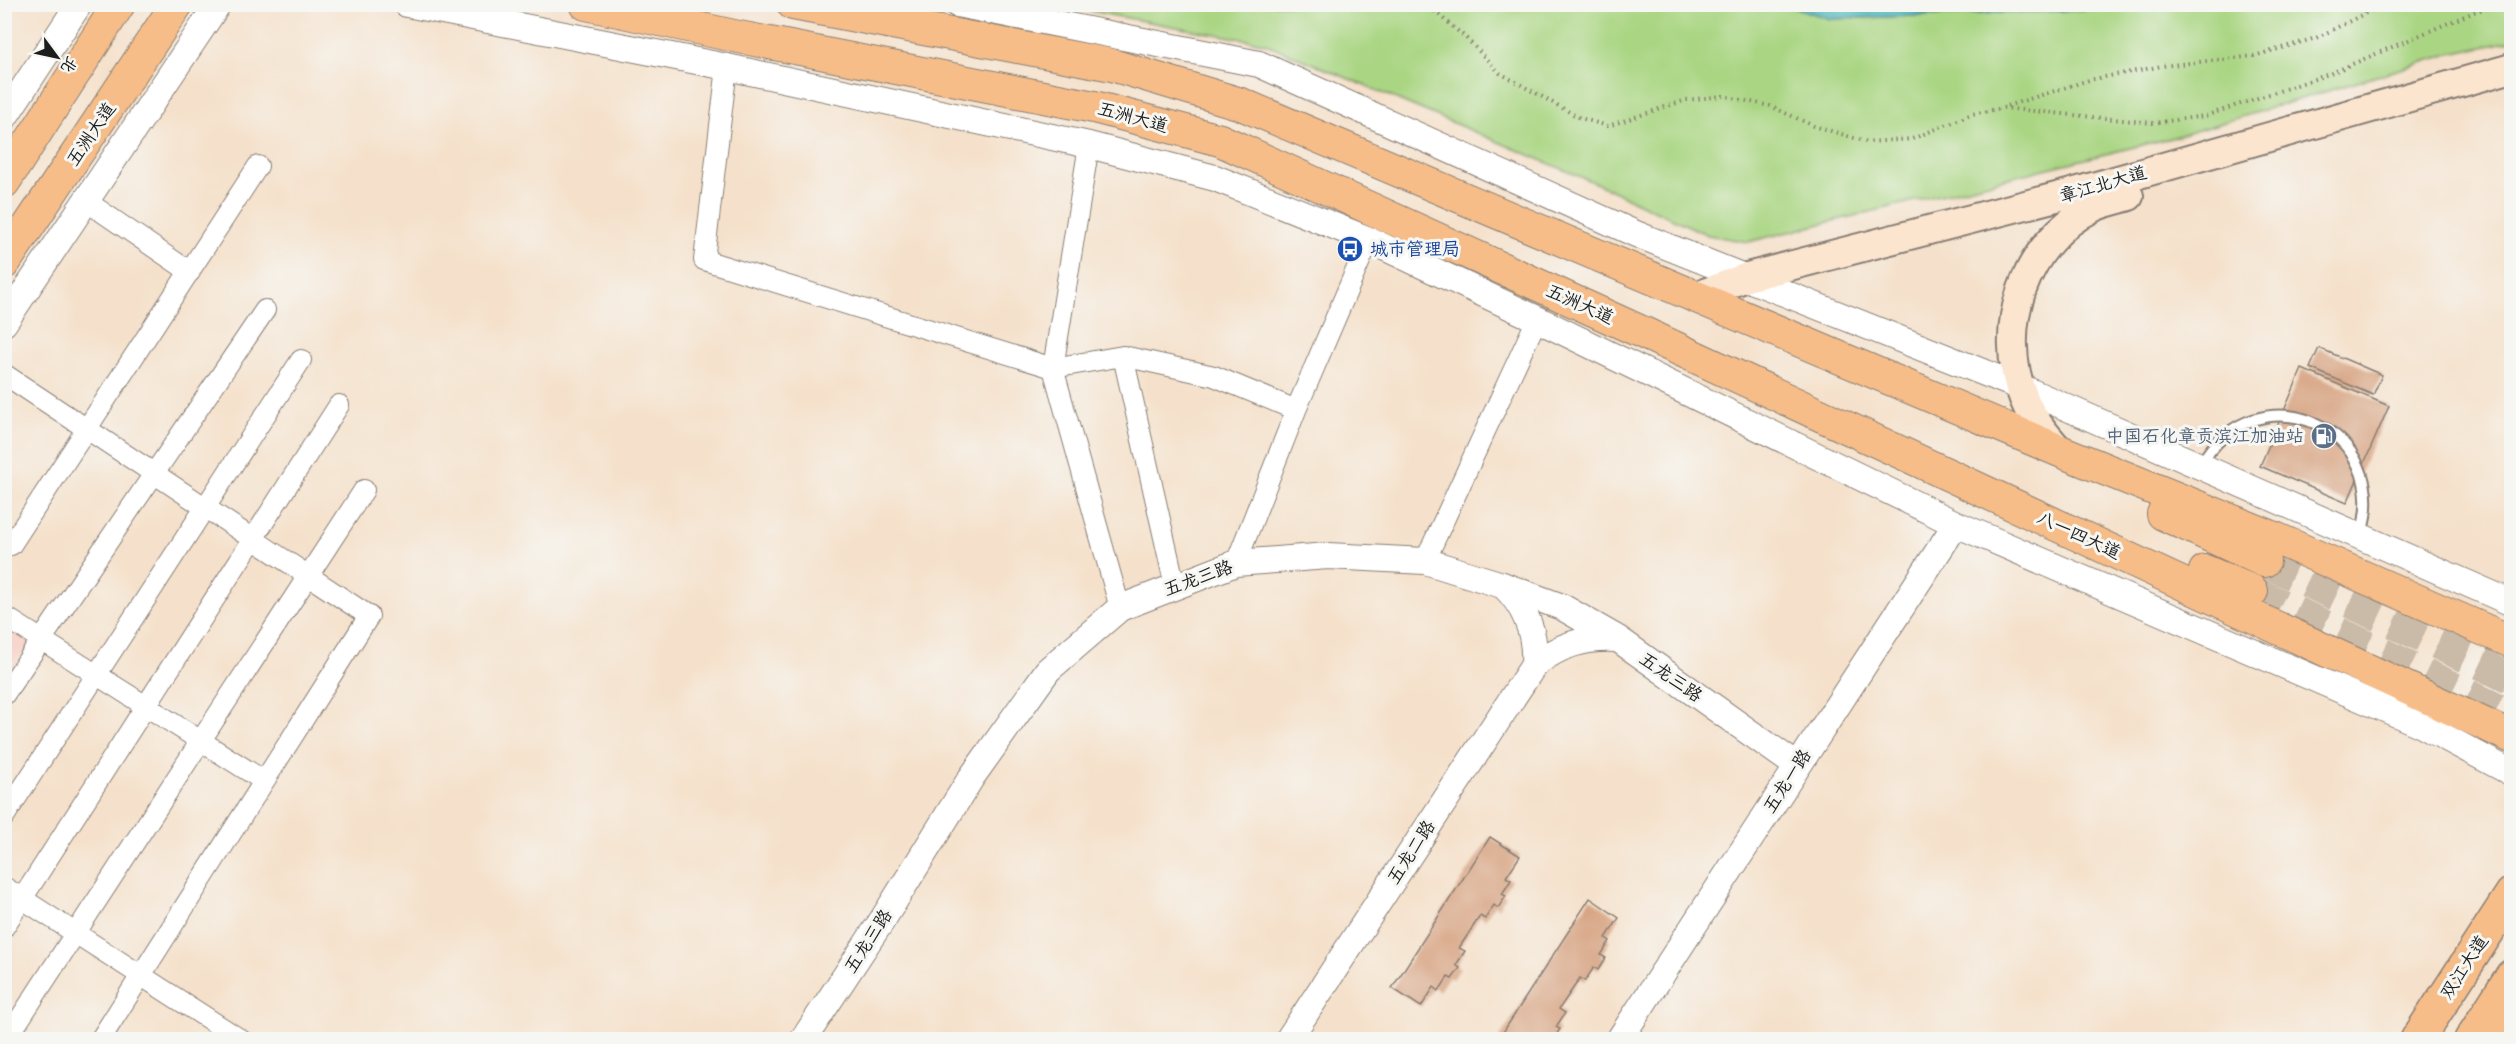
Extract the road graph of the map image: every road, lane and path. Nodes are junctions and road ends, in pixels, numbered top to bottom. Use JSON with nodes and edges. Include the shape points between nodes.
{"nodes":[{"id":1,"x":79,"y":4,"type":"edge"},
{"id":2,"x":177,"y":4,"type":"edge"},
{"id":3,"x":218,"y":4,"type":"edge"},
{"id":4,"x":407,"y":4,"type":"edge"},
{"id":5,"x":586,"y":4,"type":"edge"},
{"id":6,"x":793,"y":4,"type":"edge"},
{"id":7,"x":957,"y":4,"type":"edge"},
{"id":8,"x":1405,"y":4,"type":"edge"},
{"id":9,"x":2384,"y":4,"type":"edge"},
{"id":10,"x":2501,"y":4,"type":"edge"},
{"id":11,"x":110,"y":11,"type":"edge"},
{"id":12,"x":727,"y":67,"type":"junction"},
{"id":13,"x":2511,"y":68,"type":"edge"},
{"id":14,"x":2511,"y":87,"type":"edge"},
{"id":15,"x":2003,"y":108,"type":"junction"},
{"id":16,"x":4,"y":118,"type":"edge"},
{"id":17,"x":1089,"y":145,"type":"junction"},
{"id":18,"x":258,"y":166,"type":"dead end"},
{"id":19,"x":4,"y":183,"type":"edge"},
{"id":20,"x":86,"y":201,"type":"junction"},
{"id":21,"x":1369,"y":240,"type":"junction"},
{"id":22,"x":4,"y":263,"type":"edge"},
{"id":23,"x":190,"y":272,"type":"junction"},
{"id":24,"x":1747,"y":277,"type":"junction"},
{"id":25,"x":1694,"y":297,"type":"junction"},
{"id":26,"x":265,"y":310,"type":"dead end"},
{"id":27,"x":1537,"y":319,"type":"junction"},
{"id":28,"x":4,"y":323,"type":"edge"},
{"id":29,"x":1646,"y":334,"type":"junction"},
{"id":30,"x":1123,"y":356,"type":"junction"},
{"id":31,"x":301,"y":360,"type":"dead end"},
{"id":32,"x":1053,"y":368,"type":"junction"},
{"id":33,"x":4,"y":374,"type":"edge"},
{"id":34,"x":2020,"y":387,"type":"junction"},
{"id":35,"x":339,"y":405,"type":"dead end"},
{"id":36,"x":1296,"y":410,"type":"junction"},
{"id":37,"x":86,"y":429,"type":"junction"},
{"id":38,"x":2060,"y":451,"type":"junction"},
{"id":39,"x":2200,"y":466,"type":"junction"},
{"id":40,"x":155,"y":474,"type":"junction"},
{"id":41,"x":364,"y":489,"type":"dead end"},
{"id":42,"x":205,"y":507,"type":"junction"},
{"id":43,"x":1956,"y":524,"type":"junction"},
{"id":44,"x":2360,"y":537,"type":"junction"},
{"id":45,"x":253,"y":539,"type":"junction"},
{"id":46,"x":10,"y":545,"type":"dead end"},
{"id":47,"x":1425,"y":561,"type":"junction"},
{"id":48,"x":2264,"y":561,"type":"tunnel mouth"},
{"id":49,"x":1236,"y":563,"type":"junction"},
{"id":50,"x":308,"y":576,"type":"junction"},
{"id":51,"x":1502,"y":585,"type":"junction"},
{"id":52,"x":2469,"y":585,"type":"junction"},
{"id":53,"x":1175,"y":586,"type":"junction"},
{"id":54,"x":2252,"y":591,"type":"tunnel mouth"},
{"id":55,"x":2511,"y":603,"type":"edge"},
{"id":56,"x":1119,"y":608,"type":"junction"},
{"id":57,"x":2511,"y":614,"type":"edge"},
{"id":58,"x":4,"y":616,"type":"edge"},
{"id":59,"x":1618,"y":639,"type":"junction"},
{"id":60,"x":41,"y":640,"type":"junction"},
{"id":61,"x":2511,"y":642,"type":"edge"},
{"id":62,"x":1534,"y":665,"type":"junction"},
{"id":63,"x":97,"y":675,"type":"junction"},
{"id":64,"x":4,"y":695,"type":"edge"},
{"id":65,"x":146,"y":706,"type":"junction"},
{"id":66,"x":2420,"y":724,"type":"junction"},
{"id":67,"x":2511,"y":737,"type":"edge"},
{"id":68,"x":201,"y":741,"type":"junction"},
{"id":69,"x":2511,"y":751,"type":"edge"},
{"id":70,"x":1797,"y":766,"type":"junction"},
{"id":71,"x":2511,"y":773,"type":"edge"},
{"id":72,"x":264,"y":781,"type":"junction"},
{"id":73,"x":4,"y":817,"type":"edge"},
{"id":74,"x":4,"y":888,"type":"edge"},
{"id":75,"x":2511,"y":894,"type":"edge"},
{"id":76,"x":22,"y":899,"type":"junction"},
{"id":77,"x":4,"y":927,"type":"edge"},
{"id":78,"x":2511,"y":928,"type":"edge"},
{"id":79,"x":75,"y":933,"type":"junction"},
{"id":80,"x":141,"y":975,"type":"junction"},
{"id":81,"x":2511,"y":976,"type":"edge"},
{"id":82,"x":2511,"y":1019,"type":"edge"},
{"id":83,"x":6,"y":1040,"type":"edge"},
{"id":84,"x":100,"y":1040,"type":"edge"},
{"id":85,"x":241,"y":1040,"type":"edge"},
{"id":86,"x":802,"y":1040,"type":"edge"},
{"id":87,"x":1288,"y":1040,"type":"edge"},
{"id":88,"x":1619,"y":1040,"type":"edge"},
{"id":89,"x":2417,"y":1040,"type":"edge"},
{"id":90,"x":2441,"y":1040,"type":"edge"},
{"id":91,"x":2471,"y":1040,"type":"edge"},
{"id":92,"x":2498,"y":1040,"type":"edge"}],
"edges":[{"from":1,"to":16,"type":"street"},
{"from":2,"to":22,"type":"main road","name":"五洲大道"},
{"from":3,"to":20,"type":"street"},
{"from":4,"to":12,"type":"street"},
{"from":5,"to":29,"type":"main road","name":"五洲大道","via":[[1094,107],[1220,140]]},
{"from":6,"to":25,"type":"main road","via":[[1112,65],[1241,104]]},
{"from":7,"to":24,"type":"street","via":[[1258,64],[1636,234]]},
{"from":8,"to":15,"type":"path","via":[[1434,11],[1500,73],[1580,118],[1608,126],[1686,99],[1723,96],[1770,106],[1814,126],[1868,142],[1912,139],[1972,114]]},
{"from":9,"to":15,"type":"path","via":[[2316,38],[2254,56],[2162,66],[2089,80]]},
{"from":10,"to":15,"type":"path","via":[[2329,74],[2205,116],[2153,123]]},
{"from":11,"to":19,"type":"main road"},
{"from":12,"to":17,"type":"street"},
{"from":12,"to":32,"type":"street","via":[[704,260]]},
{"from":13,"to":24,"type":"main road","name":"章江北大道","via":[[2072,193]]},
{"from":14,"to":34,"type":"main road","name":"章江北大道","via":[[2096,206],[2078,216],[2047,244],[2018,298],[2012,339]]},
{"from":17,"to":21,"type":"street","via":[[1215,178]]},
{"from":17,"to":32,"type":"street"},
{"from":18,"to":23,"type":"street"},
{"from":20,"to":23,"type":"street"},
{"from":20,"to":28,"type":"street"},
{"from":21,"to":27,"type":"street"},
{"from":21,"to":36,"type":"street"},
{"from":23,"to":37,"type":"street"},
{"from":24,"to":25,"type":"main road","name":"章江北大道"},
{"from":24,"to":34,"type":"street"},
{"from":25,"to":38,"type":"main road"},
{"from":25,"to":48,"type":"main road"},
{"from":26,"to":40,"type":"street"},
{"from":27,"to":43,"type":"street"},
{"from":27,"to":47,"type":"street"},
{"from":29,"to":54,"type":"main road"},
{"from":29,"to":67,"type":"main road","name":"八一四大道"},
{"from":30,"to":32,"type":"street"},
{"from":30,"to":36,"type":"street","via":[[1214,376]]},
{"from":30,"to":53,"type":"street"},
{"from":31,"to":42,"type":"street"},
{"from":32,"to":56,"type":"street"},
{"from":33,"to":37,"type":"street"},
{"from":34,"to":38,"type":"main road","name":"章江北大道","via":[[2034,419]]},
{"from":34,"to":39,"type":"street"},
{"from":35,"to":45,"type":"street"},
{"from":36,"to":49,"type":"street"},
{"from":37,"to":40,"type":"street"},
{"from":37,"to":46,"type":"street"},
{"from":38,"to":61,"type":"main road","via":[[2275,538]]},
{"from":39,"to":44,"type":"street"},
{"from":39,"to":44,"type":"lane","via":[[2229,431],[2257,418],[2288,415],[2318,423],[2342,441],[2359,465],[2367,508]]},
{"from":40,"to":42,"type":"street"},
{"from":40,"to":60,"type":"street"},
{"from":41,"to":50,"type":"street"},
{"from":42,"to":45,"type":"street"},
{"from":42,"to":63,"type":"street"},
{"from":43,"to":66,"type":"street"},
{"from":43,"to":70,"type":"street","name":"五龙一路"},
{"from":44,"to":52,"type":"street"},
{"from":45,"to":50,"type":"street"},
{"from":45,"to":65,"type":"street"},
{"from":47,"to":49,"type":"street","name":"五龙三路","via":[[1328,556]]},
{"from":47,"to":51,"type":"street","name":"五龙三路"},
{"from":49,"to":53,"type":"street","name":"五龙三路"},
{"from":50,"to":68,"type":"street"},
{"from":50,"to":72,"type":"street","via":[[369,616]]},
{"from":51,"to":59,"type":"street","name":"五龙三路","via":[[1562,607]]},
{"from":51,"to":62,"type":"street","via":[[1521,605],[1527,618],[1534,642]]},
{"from":52,"to":55,"type":"street"},
{"from":52,"to":57,"type":"street"},
{"from":53,"to":56,"type":"street","name":"五龙三路"},
{"from":56,"to":86,"type":"street","name":"五龙三路","via":[[1048,670],[971,778]]},
{"from":58,"to":60,"type":"street"},
{"from":59,"to":62,"type":"street","via":[[1572,643]]},
{"from":59,"to":70,"type":"street","name":"五龙三路"},
{"from":60,"to":63,"type":"street"},
{"from":60,"to":64,"type":"street"},
{"from":62,"to":87,"type":"street","name":"五龙二路"},
{"from":63,"to":65,"type":"street"},
{"from":63,"to":73,"type":"street"},
{"from":65,"to":68,"type":"street"},
{"from":65,"to":76,"type":"street"},
{"from":66,"to":69,"type":"street"},
{"from":66,"to":71,"type":"street"},
{"from":68,"to":72,"type":"street"},
{"from":68,"to":79,"type":"street"},
{"from":70,"to":88,"type":"street","name":"五龙一路"},
{"from":72,"to":80,"type":"street"},
{"from":74,"to":76,"type":"street"},
{"from":75,"to":89,"type":"highway","name":"双江大道"},
{"from":76,"to":77,"type":"street"},
{"from":76,"to":79,"type":"street"},
{"from":78,"to":90,"type":"highway"},
{"from":79,"to":80,"type":"street"},
{"from":79,"to":83,"type":"street"},
{"from":80,"to":84,"type":"street"},
{"from":80,"to":85,"type":"street"},
{"from":81,"to":91,"type":"highway"},
{"from":82,"to":92,"type":"highway"}]}
